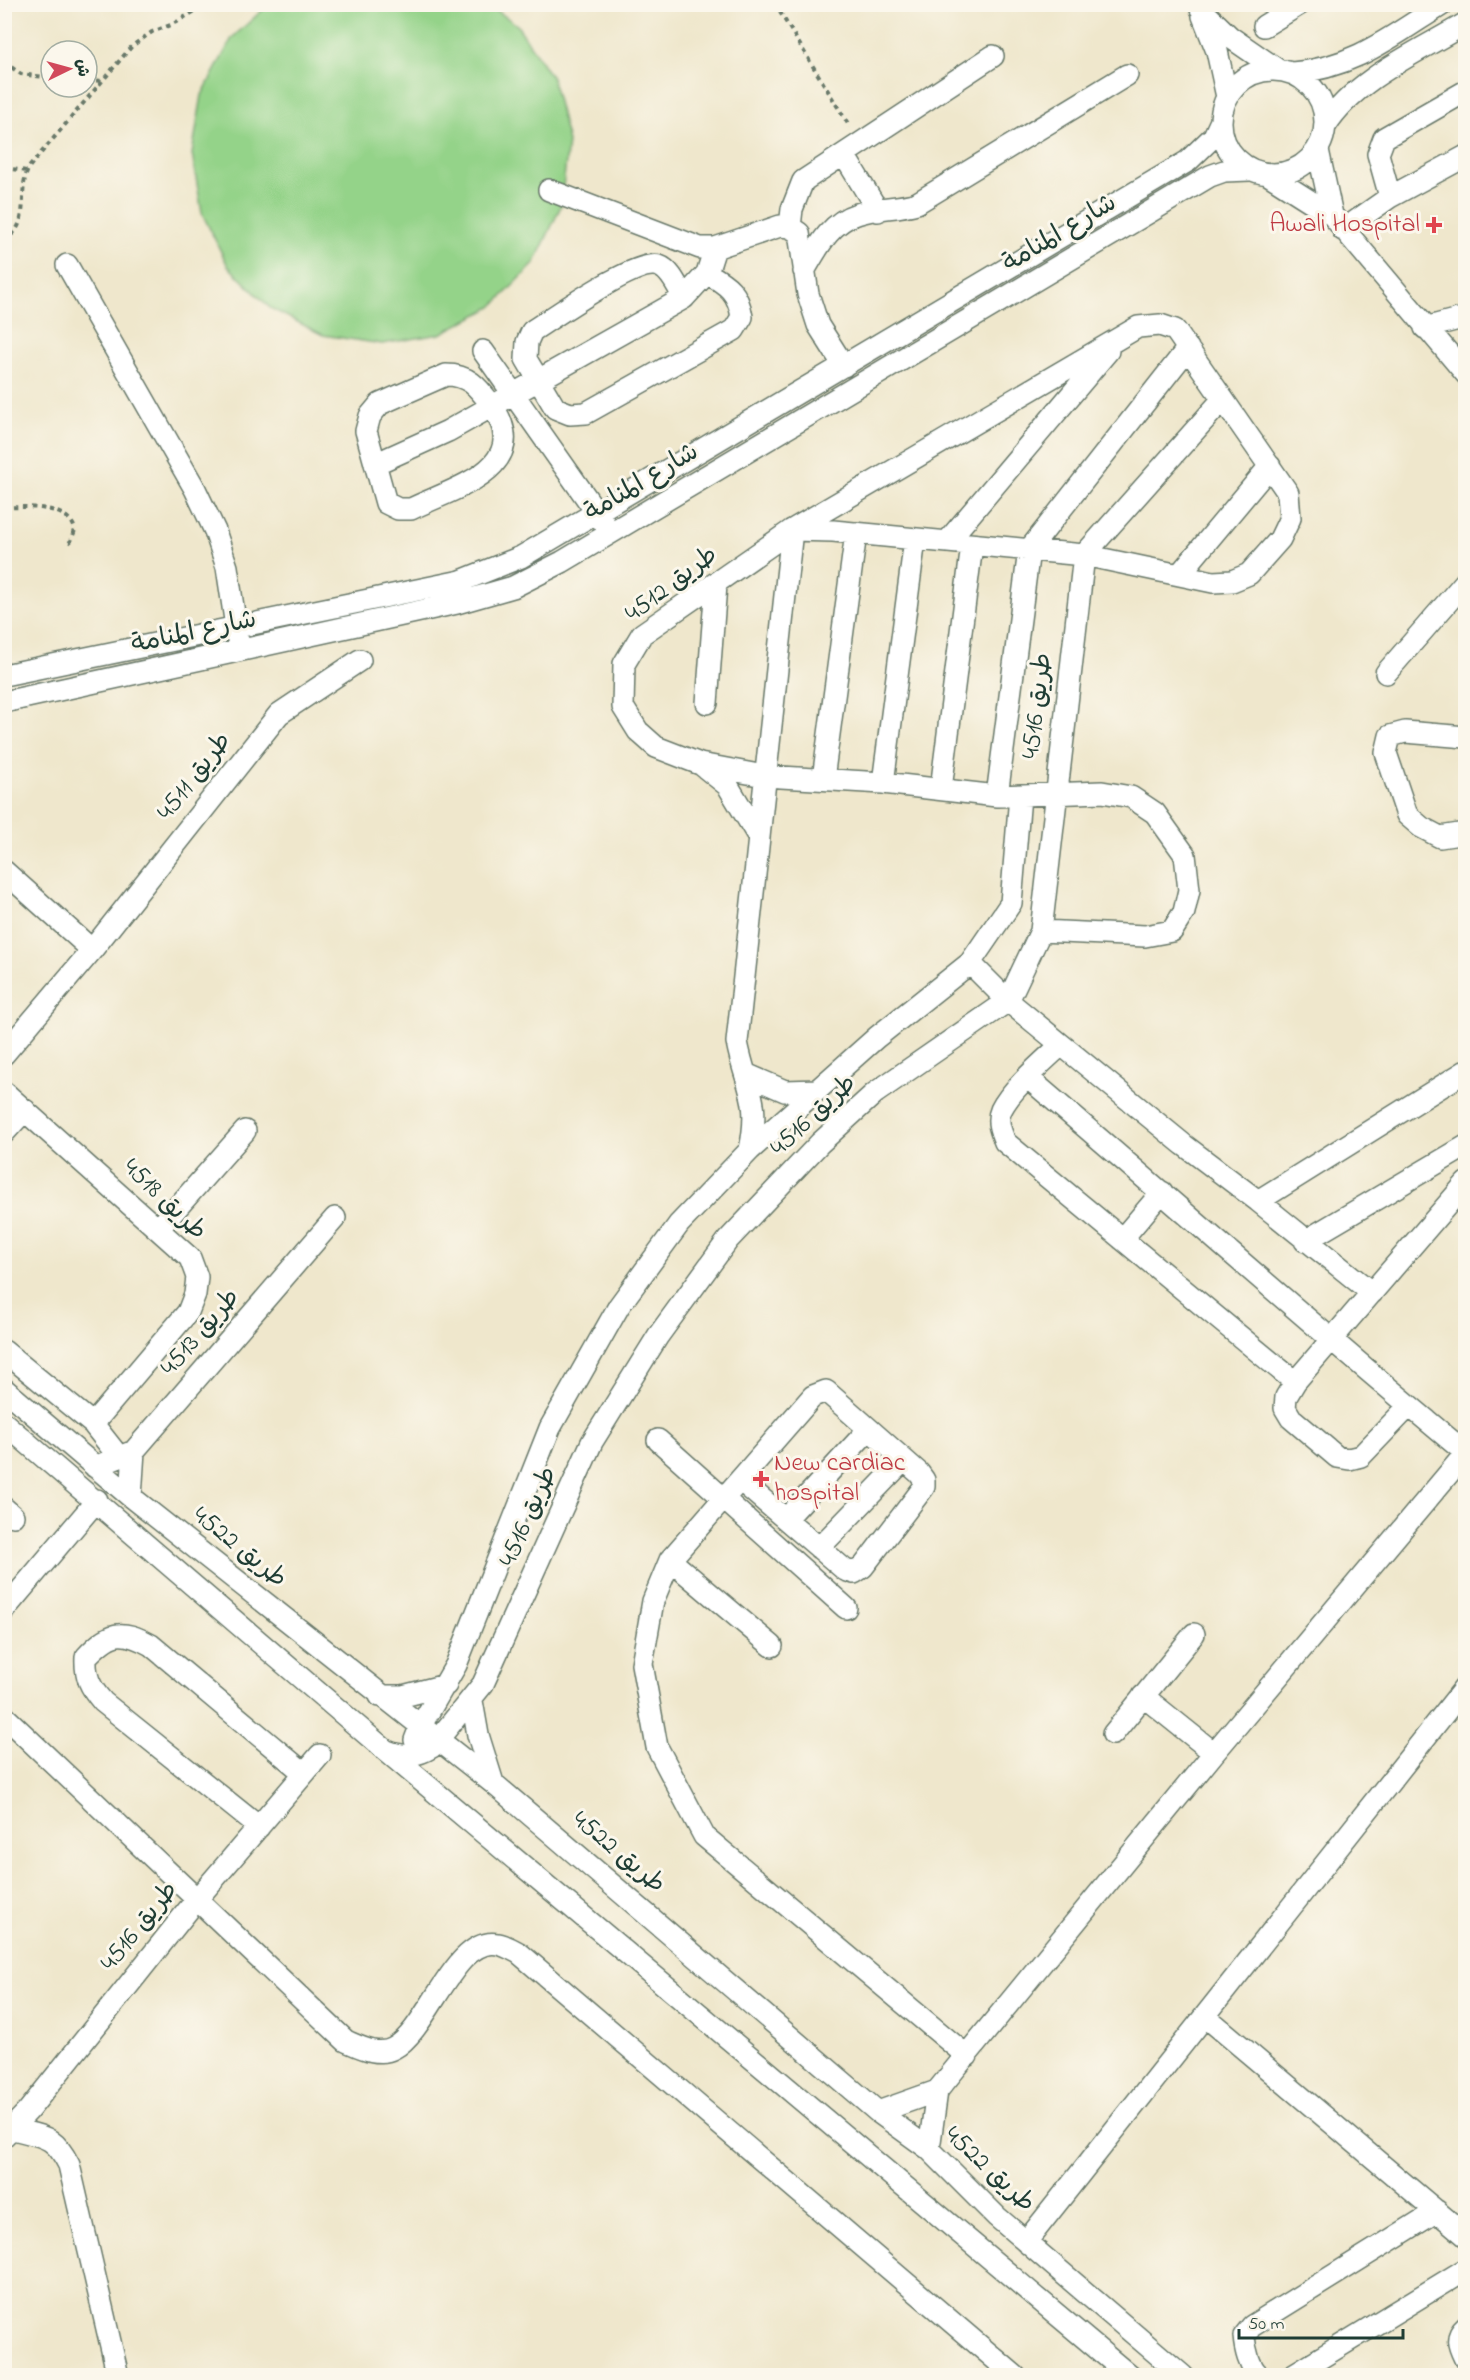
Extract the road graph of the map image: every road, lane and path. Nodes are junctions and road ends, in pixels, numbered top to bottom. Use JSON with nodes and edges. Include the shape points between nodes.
{"nodes":[{"id":1,"x":207,"y":4,"type":"edge"},
{"id":2,"x":775,"y":4,"type":"edge"},
{"id":3,"x":1300,"y":4,"type":"edge"},
{"id":4,"x":1443,"y":4,"type":"edge"},
{"id":5,"x":1199,"y":7,"type":"edge"},
{"id":6,"x":1466,"y":23,"type":"edge"},
{"id":7,"x":1264,"y":26,"type":"dead end"},
{"id":8,"x":993,"y":56,"type":"dead end"},
{"id":9,"x":4,"y":62,"type":"edge"},
{"id":10,"x":1285,"y":72,"type":"junction"},
{"id":11,"x":1127,"y":75,"type":"dead end"},
{"id":12,"x":39,"y":76,"type":"edge"},
{"id":13,"x":99,"y":81,"type":"edge"},
{"id":14,"x":104,"y":81,"type":"junction"},
{"id":15,"x":1466,"y":91,"type":"edge"},
{"id":16,"x":1227,"y":97,"type":"junction"},
{"id":17,"x":1220,"y":123,"type":"junction"},
{"id":18,"x":1326,"y":124,"type":"junction"},
{"id":19,"x":852,"y":150,"type":"junction"},
{"id":20,"x":1318,"y":150,"type":"junction"},
{"id":21,"x":1466,"y":156,"type":"edge"},
{"id":22,"x":4,"y":168,"type":"edge"},
{"id":23,"x":27,"y":171,"type":"junction"},
{"id":24,"x":1260,"y":173,"type":"junction"},
{"id":25,"x":549,"y":190,"type":"dead end"},
{"id":26,"x":1390,"y":197,"type":"junction"},
{"id":27,"x":878,"y":211,"type":"junction"},
{"id":28,"x":1338,"y":223,"type":"junction"},
{"id":29,"x":790,"y":227,"type":"junction"},
{"id":30,"x":4,"y":240,"type":"edge"},
{"id":31,"x":715,"y":248,"type":"junction"},
{"id":32,"x":67,"y":265,"type":"dead end"},
{"id":33,"x":804,"y":271,"type":"junction"},
{"id":34,"x":706,"y":273,"type":"junction"},
{"id":35,"x":684,"y":298,"type":"junction"},
{"id":36,"x":1466,"y":317,"type":"edge"},
{"id":37,"x":1425,"y":328,"type":"junction"},
{"id":38,"x":1118,"y":339,"type":"junction"},
{"id":39,"x":1188,"y":348,"type":"junction"},
{"id":40,"x":483,"y":351,"type":"dead end"},
{"id":41,"x":844,"y":366,"type":"junction"},
{"id":42,"x":1466,"y":374,"type":"edge"},
{"id":43,"x":538,"y":380,"type":"junction"},
{"id":44,"x":513,"y":394,"type":"junction"},
{"id":45,"x":1223,"y":399,"type":"junction"},
{"id":46,"x":492,"y":406,"type":"junction"},
{"id":47,"x":375,"y":464,"type":"junction"},
{"id":48,"x":1270,"y":466,"type":"junction"},
{"id":49,"x":4,"y":508,"type":"edge"},
{"id":50,"x":597,"y":512,"type":"junction"},
{"id":51,"x":792,"y":530,"type":"junction"},
{"id":52,"x":856,"y":533,"type":"junction"},
{"id":53,"x":610,"y":534,"type":"junction"},
{"id":54,"x":915,"y":539,"type":"junction"},
{"id":55,"x":947,"y":542,"type":"junction"},
{"id":56,"x":972,"y":544,"type":"junction"},
{"id":57,"x":66,"y":545,"type":"dead end"},
{"id":58,"x":1029,"y":550,"type":"junction"},
{"id":59,"x":1084,"y":555,"type":"junction"},
{"id":60,"x":1179,"y":575,"type":"junction"},
{"id":61,"x":1466,"y":581,"type":"edge"},
{"id":62,"x":716,"y":585,"type":"junction"},
{"id":63,"x":237,"y":627,"type":"junction"},
{"id":64,"x":239,"y":651,"type":"junction"},
{"id":65,"x":360,"y":660,"type":"dead end"},
{"id":66,"x":1386,"y":673,"type":"dead end"},
{"id":67,"x":4,"y":675,"type":"edge"},
{"id":68,"x":4,"y":702,"type":"edge"},
{"id":69,"x":707,"y":704,"type":"dead end"},
{"id":70,"x":1466,"y":737,"type":"edge"},
{"id":71,"x":700,"y":764,"type":"junction"},
{"id":72,"x":764,"y":776,"type":"junction"},
{"id":73,"x":823,"y":779,"type":"junction"},
{"id":74,"x":883,"y":783,"type":"junction"},
{"id":75,"x":941,"y":789,"type":"junction"},
{"id":76,"x":1055,"y":795,"type":"junction"},
{"id":77,"x":997,"y":796,"type":"junction"},
{"id":78,"x":1020,"y":796,"type":"junction"},
{"id":79,"x":1466,"y":833,"type":"edge"},
{"id":80,"x":758,"y":836,"type":"junction"},
{"id":81,"x":4,"y":871,"type":"edge"},
{"id":82,"x":1041,"y":931,"type":"junction"},
{"id":83,"x":92,"y":950,"type":"junction"},
{"id":84,"x":970,"y":963,"type":"junction"},
{"id":85,"x":1008,"y":1001,"type":"junction"},
{"id":86,"x":1061,"y":1045,"type":"junction"},
{"id":87,"x":4,"y":1054,"type":"edge"},
{"id":88,"x":1466,"y":1071,"type":"edge"},
{"id":89,"x":748,"y":1075,"type":"junction"},
{"id":90,"x":1027,"y":1077,"type":"junction"},
{"id":91,"x":818,"y":1090,"type":"junction"},
{"id":92,"x":4,"y":1092,"type":"edge"},
{"id":93,"x":25,"y":1110,"type":"junction"},
{"id":94,"x":245,"y":1131,"type":"dead end"},
{"id":95,"x":4,"y":1133,"type":"edge"},
{"id":96,"x":1466,"y":1146,"type":"edge"},
{"id":97,"x":750,"y":1150,"type":"junction"},
{"id":98,"x":1466,"y":1183,"type":"edge"},
{"id":99,"x":1162,"y":1192,"type":"junction"},
{"id":100,"x":1258,"y":1200,"type":"junction"},
{"id":101,"x":335,"y":1218,"type":"dead end"},
{"id":102,"x":159,"y":1228,"type":"junction"},
{"id":103,"x":1122,"y":1239,"type":"junction"},
{"id":104,"x":1305,"y":1241,"type":"junction"},
{"id":105,"x":1372,"y":1293,"type":"junction"},
{"id":106,"x":1331,"y":1341,"type":"junction"},
{"id":107,"x":4,"y":1351,"type":"edge"},
{"id":108,"x":1295,"y":1382,"type":"junction"},
{"id":109,"x":4,"y":1389,"type":"edge"},
{"id":110,"x":1409,"y":1406,"type":"junction"},
{"id":111,"x":4,"y":1423,"type":"edge"},
{"id":112,"x":93,"y":1424,"type":"junction"},
{"id":113,"x":869,"y":1429,"type":"junction"},
{"id":114,"x":658,"y":1440,"type":"dead end"},
{"id":115,"x":1466,"y":1453,"type":"edge"},
{"id":116,"x":126,"y":1454,"type":"junction"},
{"id":117,"x":904,"y":1460,"type":"junction"},
{"id":118,"x":95,"y":1467,"type":"junction"},
{"id":119,"x":740,"y":1480,"type":"junction"},
{"id":120,"x":131,"y":1497,"type":"junction"},
{"id":121,"x":97,"y":1500,"type":"junction"},
{"id":122,"x":725,"y":1500,"type":"junction"},
{"id":123,"x":786,"y":1519,"type":"junction"},
{"id":124,"x":819,"y":1548,"type":"junction"},
{"id":125,"x":670,"y":1560,"type":"junction"},
{"id":126,"x":12,"y":1587,"type":"edge"},
{"id":127,"x":846,"y":1608,"type":"dead end"},
{"id":128,"x":4,"y":1610,"type":"edge"},
{"id":129,"x":1194,"y":1634,"type":"dead end"},
{"id":130,"x":772,"y":1646,"type":"dead end"},
{"id":131,"x":446,"y":1685,"type":"junction"},
{"id":132,"x":1466,"y":1686,"type":"edge"},
{"id":133,"x":380,"y":1696,"type":"junction"},
{"id":134,"x":1143,"y":1696,"type":"junction"},
{"id":135,"x":472,"y":1701,"type":"junction"},
{"id":136,"x":4,"y":1716,"type":"edge"},
{"id":137,"x":420,"y":1727,"type":"junction"},
{"id":138,"x":1113,"y":1734,"type":"dead end"},
{"id":139,"x":437,"y":1741,"type":"junction"},
{"id":140,"x":385,"y":1750,"type":"junction"},
{"id":141,"x":1214,"y":1753,"type":"junction"},
{"id":142,"x":320,"y":1755,"type":"dead end"},
{"id":143,"x":414,"y":1755,"type":"junction"},
{"id":144,"x":304,"y":1773,"type":"junction"},
{"id":145,"x":492,"y":1783,"type":"junction"},
{"id":146,"x":428,"y":1785,"type":"junction"},
{"id":147,"x":259,"y":1827,"type":"junction"},
{"id":148,"x":197,"y":1899,"type":"junction"},
{"id":149,"x":1205,"y":2016,"type":"junction"},
{"id":150,"x":967,"y":2056,"type":"junction"},
{"id":151,"x":937,"y":2091,"type":"junction"},
{"id":152,"x":878,"y":2112,"type":"junction"},
{"id":153,"x":9,"y":2132,"type":"edge"},
{"id":154,"x":929,"y":2149,"type":"junction"},
{"id":155,"x":1437,"y":2211,"type":"junction"},
{"id":156,"x":1466,"y":2236,"type":"edge"},
{"id":157,"x":1026,"y":2242,"type":"junction"},
{"id":158,"x":1466,"y":2268,"type":"edge"},
{"id":159,"x":1466,"y":2327,"type":"edge"},
{"id":160,"x":1466,"y":2361,"type":"edge"},
{"id":161,"x":118,"y":2376,"type":"edge"},
{"id":162,"x":1015,"y":2376,"type":"edge"},
{"id":163,"x":1130,"y":2376,"type":"edge"},
{"id":164,"x":1183,"y":2376,"type":"edge"},
{"id":165,"x":1260,"y":2376,"type":"edge"},
{"id":166,"x":1291,"y":2376,"type":"edge"}],
"edges":[{"from":1,"to":14,"type":"path","via":[[142,38]]},
{"from":2,"to":19,"type":"path"},
{"from":3,"to":7,"type":"street"},
{"from":4,"to":10,"type":"street","via":[[1353,60],[1322,69]]},
{"from":5,"to":10,"type":"street","via":[[1230,37]]},
{"from":5,"to":16,"type":"street","via":[[1217,51]]},
{"from":6,"to":18,"type":"street","via":[[1363,86],[1336,109]]},
{"from":8,"to":19,"type":"street"},
{"from":9,"to":12,"type":"path","via":[[21,74]]},
{"from":10,"to":16,"type":"street","via":[[1263,70],[1249,76]]},
{"from":10,"to":18,"type":"street","via":[[1306,82],[1317,93]]},
{"from":11,"to":27,"type":"street","via":[[917,203]]},
{"from":13,"to":14,"type":"path"},
{"from":14,"to":23,"type":"path"},
{"from":15,"to":26,"type":"street","via":[[1384,138],[1378,154]]},
{"from":16,"to":17,"type":"street"},
{"from":17,"to":24,"type":"street","via":[[1224,142],[1235,159]]},
{"from":17,"to":41,"type":"street","name":"شارع المنامة","via":[[1214,136],[1188,161]]},
{"from":18,"to":20,"type":"street"},
{"from":19,"to":27,"type":"street"},
{"from":19,"to":29,"type":"street","via":[[803,181]]},
{"from":20,"to":24,"type":"street","via":[[1306,164],[1288,173]]},
{"from":20,"to":28,"type":"street"},
{"from":21,"to":26,"type":"street"},
{"from":22,"to":23,"type":"path"},
{"from":23,"to":30,"type":"path","via":[[22,187],[21,224]]},
{"from":24,"to":28,"type":"street"},
{"from":24,"to":53,"type":"street","name":"شارع المنامة","via":[[1224,171],[1210,176]]},
{"from":25,"to":31,"type":"street","via":[[700,248]]},
{"from":26,"to":28,"type":"street"},
{"from":27,"to":33,"type":"street","via":[[857,214],[840,223],[822,240]]},
{"from":28,"to":37,"type":"street"},
{"from":29,"to":31,"type":"street","via":[[780,226]]},
{"from":29,"to":33,"type":"street","via":[[799,233]]},
{"from":31,"to":34,"type":"street"},
{"from":32,"to":63,"type":"street","via":[[205,510],[228,567]]},
{"from":33,"to":41,"type":"street","via":[[818,325]]},
{"from":34,"to":35,"type":"street"},
{"from":34,"to":43,"type":"street","via":[[730,286],[740,302],[742,317],[734,330],[586,413],[570,414],[555,408]]},
{"from":35,"to":43,"type":"street"},
{"from":35,"to":43,"type":"street","via":[[672,276],[661,266],[648,264],[610,282],[532,331],[526,342],[526,359]]},
{"from":36,"to":37,"type":"street"},
{"from":37,"to":42,"type":"street"},
{"from":38,"to":39,"type":"street","name":"طريق 4512","via":[[1138,327],[1160,325],[1175,330]]},
{"from":38,"to":51,"type":"street","name":"طريق 4512"},
{"from":38,"to":55,"type":"street"},
{"from":39,"to":45,"type":"street","name":"طريق 4512"},
{"from":39,"to":58,"type":"street"},
{"from":40,"to":44,"type":"street"},
{"from":41,"to":50,"type":"street","name":"شارع المنامة"},
{"from":43,"to":44,"type":"street"},
{"from":44,"to":46,"type":"street"},
{"from":44,"to":50,"type":"street"},
{"from":45,"to":48,"type":"street","name":"طريق 4512"},
{"from":45,"to":59,"type":"street"},
{"from":46,"to":47,"type":"street"},
{"from":46,"to":47,"type":"street","via":[[474,383],[462,375],[446,375],[380,404],[370,416],[366,431]]},
{"from":46,"to":47,"type":"street","via":[[505,433],[505,447],[499,460],[487,471],[434,498],[411,508],[398,509],[386,503]]},
{"from":48,"to":60,"type":"street"},
{"from":48,"to":60,"type":"street","name":"طريق 4512","via":[[1288,493],[1290,518],[1280,539],[1249,574],[1232,581],[1213,582]]},
{"from":49,"to":57,"type":"path","via":[[29,507],[65,514],[75,530]]},
{"from":50,"to":53,"type":"street"},
{"from":50,"to":63,"type":"street","name":"شارع المنامة","via":[[521,557],[461,581]]},
{"from":51,"to":52,"type":"street"},
{"from":51,"to":62,"type":"street","name":"طريق 4512"},
{"from":51,"to":72,"type":"street"},
{"from":52,"to":54,"type":"street"},
{"from":52,"to":73,"type":"street"},
{"from":53,"to":64,"type":"street","name":"شارع المنامة","via":[[513,587]]},
{"from":54,"to":55,"type":"street"},
{"from":54,"to":74,"type":"street"},
{"from":55,"to":56,"type":"street"},
{"from":56,"to":58,"type":"street"},
{"from":56,"to":75,"type":"street"},
{"from":58,"to":59,"type":"street"},
{"from":58,"to":77,"type":"street"},
{"from":59,"to":60,"type":"street","name":"طريق 4512"},
{"from":59,"to":76,"type":"street","name":"طريق 4516"},
{"from":61,"to":66,"type":"street"},
{"from":62,"to":69,"type":"street"},
{"from":62,"to":71,"type":"street","name":"طريق 4512","via":[[642,634],[624,664],[623,706],[638,731],[656,747]]},
{"from":63,"to":64,"type":"street"},
{"from":63,"to":67,"type":"street","name":"شارع المنامة"},
{"from":64,"to":68,"type":"street","name":"شارع المنامة"},
{"from":65,"to":83,"type":"street","name":"طريق 4511","via":[[279,714]]},
{"from":70,"to":79,"type":"street","via":[[1406,732],[1390,736],[1386,753],[1407,815],[1440,837]]},
{"from":71,"to":72,"type":"street","name":"طريق 4512"},
{"from":71,"to":80,"type":"street","via":[[728,786]]},
{"from":72,"to":73,"type":"street","name":"طريق 4512"},
{"from":72,"to":80,"type":"street"},
{"from":73,"to":74,"type":"street","name":"طريق 4512"},
{"from":74,"to":75,"type":"street","name":"طريق 4512"},
{"from":75,"to":77,"type":"street","name":"طريق 4512"},
{"from":76,"to":78,"type":"street","name":"طريق 4512"},
{"from":76,"to":82,"type":"street","name":"طريق 4516"},
{"from":76,"to":82,"type":"street","via":[[1102,792],[1131,796],[1155,813],[1185,855],[1189,890],[1184,912],[1172,931],[1160,935]]},
{"from":77,"to":78,"type":"street","name":"طريق 4512"},
{"from":78,"to":84,"type":"street","name":"طريق 4516","via":[[1011,903]]},
{"from":80,"to":89,"type":"street","via":[[737,1042]]},
{"from":81,"to":83,"type":"street"},
{"from":82,"to":85,"type":"street","name":"طريق 4516"},
{"from":83,"to":87,"type":"street","name":"طريق 4511"},
{"from":84,"to":85,"type":"street"},
{"from":84,"to":91,"type":"street","name":"طريق 4516"},
{"from":85,"to":86,"type":"street"},
{"from":85,"to":135,"type":"street","name":"طريق 4516","via":[[875,1093],[820,1143],[728,1240],[658,1336],[592,1442]]},
{"from":86,"to":90,"type":"street"},
{"from":86,"to":100,"type":"street"},
{"from":88,"to":100,"type":"street"},
{"from":89,"to":91,"type":"street","via":[[785,1091]]},
{"from":89,"to":97,"type":"street","via":[[756,1113]]},
{"from":90,"to":99,"type":"street"},
{"from":90,"to":103,"type":"street","via":[[1001,1111],[998,1126],[1005,1142]]},
{"from":91,"to":97,"type":"street","name":"طريق 4516"},
{"from":92,"to":93,"type":"street","name":"طريق 4518"},
{"from":93,"to":95,"type":"street"},
{"from":93,"to":102,"type":"street","name":"طريق 4518"},
{"from":94,"to":102,"type":"street"},
{"from":96,"to":104,"type":"street"},
{"from":97,"to":131,"type":"street","name":"طريق 4516","via":[[679,1224],[619,1306],[556,1418]]},
{"from":98,"to":105,"type":"street"},
{"from":99,"to":103,"type":"street"},
{"from":99,"to":106,"type":"street"},
{"from":100,"to":104,"type":"street"},
{"from":101,"to":116,"type":"street","name":"طريق 4513"},
{"from":102,"to":112,"type":"street","name":"طريق 4518","via":[[190,1258],[197,1277],[195,1294],[170,1336]]},
{"from":103,"to":108,"type":"street"},
{"from":104,"to":105,"type":"street"},
{"from":105,"to":106,"type":"street"},
{"from":106,"to":108,"type":"street"},
{"from":106,"to":110,"type":"street"},
{"from":107,"to":112,"type":"street"},
{"from":108,"to":110,"type":"street","via":[[1286,1397],[1285,1408],[1291,1418],[1337,1457],[1361,1456]]},
{"from":109,"to":118,"type":"street","name":"طريق 4522"},
{"from":110,"to":115,"type":"street"},
{"from":111,"to":121,"type":"street"},
{"from":112,"to":116,"type":"street"},
{"from":113,"to":117,"type":"street"},
{"from":113,"to":119,"type":"street","via":[[826,1391],[818,1392]]},
{"from":113,"to":123,"type":"street"},
{"from":114,"to":122,"type":"street"},
{"from":115,"to":141,"type":"street"},
{"from":116,"to":118,"type":"street","name":"طريق 4513"},
{"from":116,"to":120,"type":"street"},
{"from":117,"to":124,"type":"street"},
{"from":117,"to":124,"type":"street","via":[[924,1480],[924,1487],[863,1567],[854,1573],[845,1570]]},
{"from":118,"to":120,"type":"street","name":"طريق 4522"},
{"from":119,"to":122,"type":"street"},
{"from":119,"to":123,"type":"street"},
{"from":120,"to":133,"type":"street","name":"طريق 4522"},
{"from":121,"to":126,"type":"street"},
{"from":121,"to":140,"type":"street"},
{"from":122,"to":125,"type":"street"},
{"from":122,"to":127,"type":"street"},
{"from":123,"to":124,"type":"street"},
{"from":125,"to":130,"type":"street"},
{"from":125,"to":150,"type":"street","via":[[653,1601],[642,1664],[657,1747],[704,1836]]},
{"from":126,"to":128,"type":"street"},
{"from":129,"to":134,"type":"street"},
{"from":131,"to":133,"type":"street","via":[[403,1696]]},
{"from":131,"to":137,"type":"street","name":"طريق 4516"},
{"from":132,"to":149,"type":"street"},
{"from":133,"to":137,"type":"street","name":"طريق 4522"},
{"from":134,"to":138,"type":"street"},
{"from":134,"to":141,"type":"street"},
{"from":135,"to":139,"type":"street","name":"طريق 4516"},
{"from":135,"to":145,"type":"street"},
{"from":136,"to":148,"type":"street"},
{"from":137,"to":139,"type":"street","name":"طريق 4522"},
{"from":137,"to":143,"type":"street","name":"طريق 4516"},
{"from":139,"to":143,"type":"street","name":"طريق 4516"},
{"from":139,"to":145,"type":"street","name":"طريق 4522"},
{"from":140,"to":143,"type":"street"},
{"from":140,"to":146,"type":"street"},
{"from":141,"to":150,"type":"street"},
{"from":142,"to":144,"type":"street","name":"طريق 4516"},
{"from":143,"to":146,"type":"street"},
{"from":144,"to":147,"type":"street","name":"طريق 4516"},
{"from":144,"to":147,"type":"street","via":[[151,1645],[132,1635],[114,1634],[86,1657],[90,1688],[103,1702]]},
{"from":145,"to":152,"type":"street","name":"طريق 4522"},
{"from":146,"to":163,"type":"street"},
{"from":147,"to":148,"type":"street","name":"طريق 4516"},
{"from":148,"to":153,"type":"street","name":"طريق 4516"},
{"from":148,"to":162,"type":"street","via":[[346,2041],[369,2051],[393,2049],[408,2035],[463,1958],[477,1947],[497,1943],[519,1953]]},
{"from":149,"to":155,"type":"street"},
{"from":149,"to":157,"type":"street"},
{"from":150,"to":151,"type":"street"},
{"from":151,"to":152,"type":"street"},
{"from":151,"to":154,"type":"street"},
{"from":152,"to":154,"type":"street","name":"طريق 4522"},
{"from":153,"to":161,"type":"street","via":[[51,2139],[69,2165]]},
{"from":154,"to":157,"type":"street","name":"طريق 4522"},
{"from":155,"to":156,"type":"street"},
{"from":155,"to":165,"type":"street","via":[[1252,2326],[1244,2336],[1245,2348]]},
{"from":157,"to":164,"type":"street","name":"طريق 4522"},
{"from":158,"to":166,"type":"street"},
{"from":159,"to":160,"type":"street","via":[[1458,2336]]}]}
